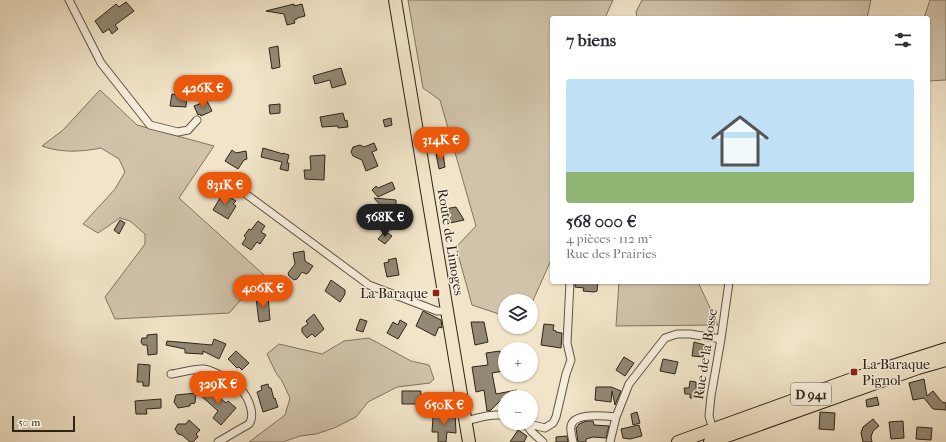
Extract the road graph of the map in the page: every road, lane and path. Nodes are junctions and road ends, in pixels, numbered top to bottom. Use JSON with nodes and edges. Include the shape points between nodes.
{"nodes":[{"id":1,"x":68,"y":0,"type":"edge"},
{"id":2,"x":395,"y":0,"type":"edge"},
{"id":3,"x":197,"y":120,"type":"dead end"},
{"id":4,"x":231,"y":183,"type":"dead end"},
{"id":5,"x":570,"y":284,"type":"edge"},
{"id":6,"x":729,"y":284,"type":"edge"},
{"id":7,"x":448,"y":311,"type":"junction"},
{"id":8,"x":721,"y":340,"type":"junction"},
{"id":9,"x":946,"y":349,"type":"edge"},
{"id":10,"x":946,"y":360,"type":"edge"},
{"id":11,"x":171,"y":374,"type":"dead end"},
{"id":12,"x":498,"y":415,"type":"edge"},
{"id":13,"x":616,"y":417,"type":"junction"},
{"id":14,"x":466,"y":421,"type":"junction"},
{"id":15,"x":538,"y":426,"type":"edge"},
{"id":16,"x":530,"y":430,"type":"edge"},
{"id":17,"x":713,"y":430,"type":"junction"},
{"id":18,"x":696,"y":435,"type":"junction"},
{"id":19,"x":218,"y":442,"type":"edge"},
{"id":20,"x":469,"y":442,"type":"edge"},
{"id":21,"x":543,"y":442,"type":"edge"},
{"id":22,"x":573,"y":442,"type":"edge"},
{"id":23,"x":610,"y":442,"type":"edge"},
{"id":24,"x":678,"y":442,"type":"edge"},
{"id":25,"x":707,"y":442,"type":"edge"},
{"id":26,"x":710,"y":442,"type":"edge"}],
"edges":[{"from":1,"to":3,"type":"street","via":[[101,63],[150,125],[178,132],[188,130]]},
{"from":2,"to":7,"type":"main road","name":"Route de Limoges"},
{"from":4,"to":7,"type":"street","via":[[369,285],[437,311]]},
{"from":5,"to":15,"type":"street","via":[[567,343],[571,360],[554,423],[545,428]]},
{"from":6,"to":8,"type":"street","name":"Rue de la Bosse"},
{"from":7,"to":14,"type":"main road","name":"Route de Limoges"},
{"from":8,"to":13,"type":"street","via":[[690,334],[677,334],[665,338],[629,384]]},
{"from":8,"to":17,"type":"street","name":"Rue de la Bosse","via":[[710,396],[709,416]]},
{"from":9,"to":17,"type":"main road","number":"D 941","via":[[855,378]]},
{"from":10,"to":26,"type":"main road","number":"D 941","via":[[911,370]]},
{"from":11,"to":19,"type":"street","via":[[203,369],[212,371],[245,394],[252,420]]},
{"from":12,"to":14,"type":"street"},
{"from":13,"to":22,"type":"street","via":[[595,415],[577,419],[571,426]]},
{"from":13,"to":23,"type":"street"},
{"from":14,"to":20,"type":"main road","name":"Route de Limoges"},
{"from":16,"to":21,"type":"street"},
{"from":17,"to":18,"type":"main road","number":"D 941"},
{"from":18,"to":24,"type":"main road","number":"D 941"},
{"from":18,"to":25,"type":"street"}]}
